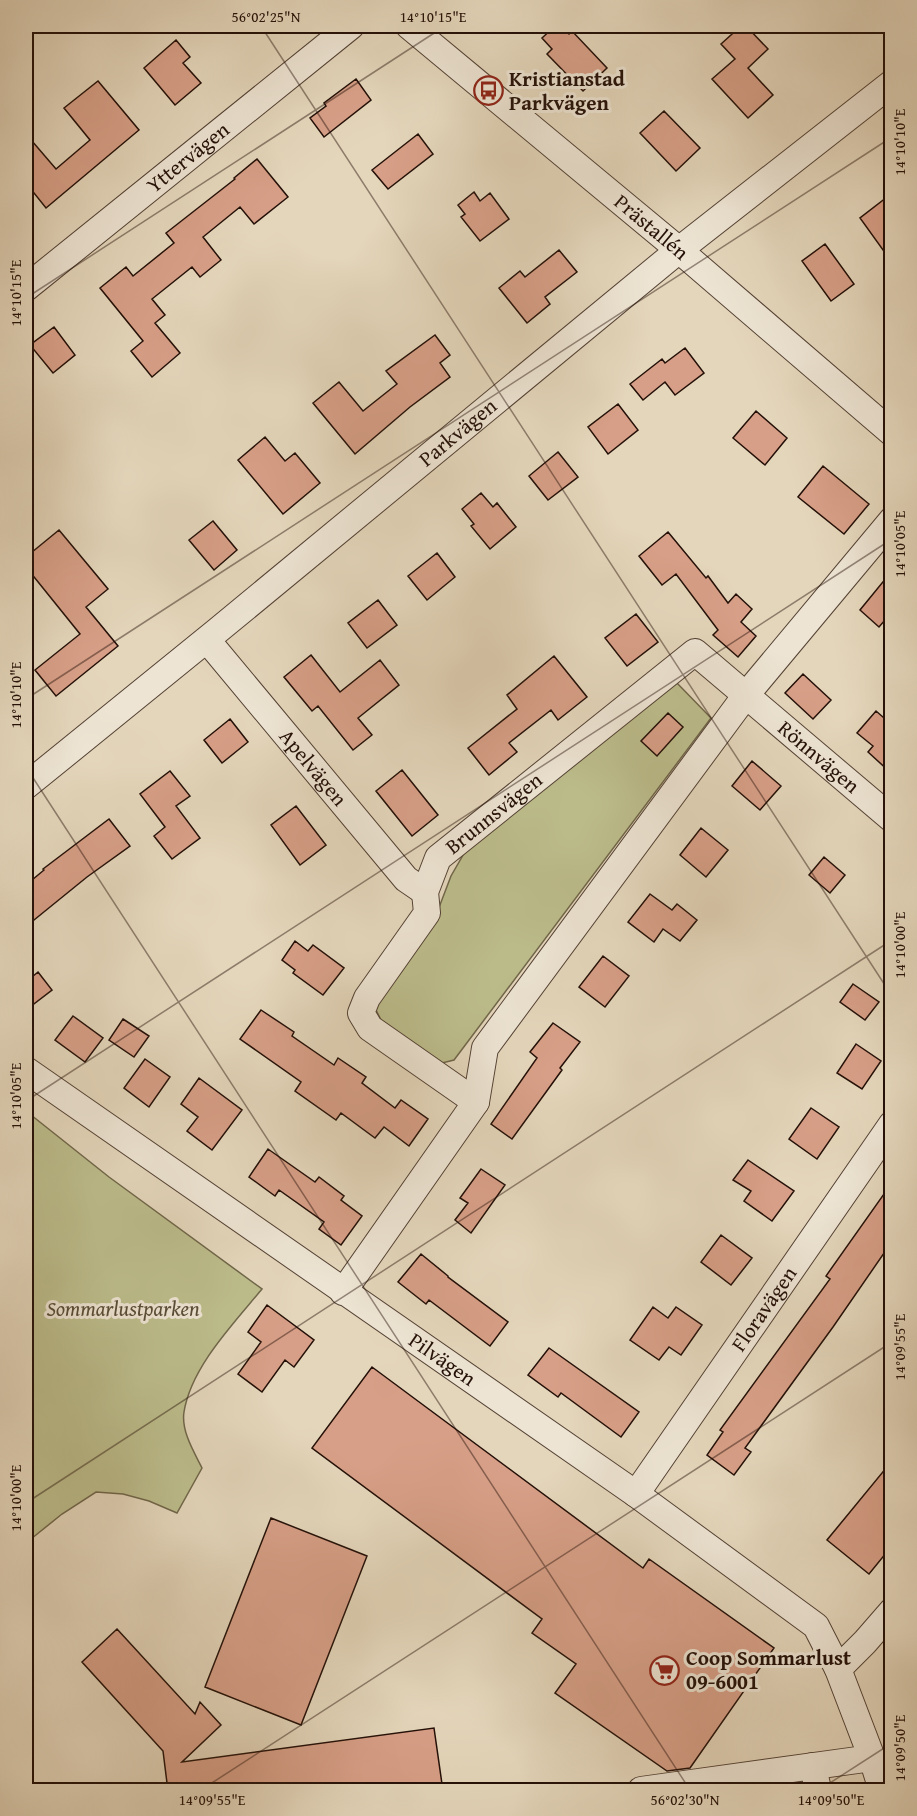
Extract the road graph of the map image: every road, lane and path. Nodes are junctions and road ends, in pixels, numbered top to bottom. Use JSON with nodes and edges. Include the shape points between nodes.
{"nodes":[{"id":1,"x":351,"y":26,"type":"edge"},
{"id":2,"x":409,"y":26,"type":"edge"},
{"id":3,"x":891,"y":83,"type":"edge"},
{"id":4,"x":679,"y":250,"type":"junction"},
{"id":5,"x":26,"y":288,"type":"edge"},
{"id":6,"x":891,"y":433,"type":"edge"},
{"id":7,"x":891,"y":520,"type":"edge"},
{"id":8,"x":207,"y":640,"type":"junction"},
{"id":9,"x":747,"y":695,"type":"junction"},
{"id":10,"x":26,"y":786,"type":"edge"},
{"id":11,"x":891,"y":819,"type":"edge"},
{"id":12,"x":425,"y":892,"type":"junction"},
{"id":13,"x":26,"y":1070,"type":"edge"},
{"id":14,"x":476,"y":1102,"type":"junction"},
{"id":15,"x":891,"y":1124,"type":"edge"},
{"id":16,"x":343,"y":1292,"type":"junction"},
{"id":17,"x":636,"y":1494,"type":"junction"},
{"id":18,"x":891,"y":1611,"type":"edge"},
{"id":19,"x":838,"y":1669,"type":"junction"},
{"id":20,"x":872,"y":1758,"type":"junction"},
{"id":21,"x":813,"y":1766,"type":"junction"},
{"id":22,"x":641,"y":1791,"type":"edge"},
{"id":23,"x":818,"y":1791,"type":"edge"},
{"id":24,"x":882,"y":1791,"type":"edge"}],
"edges":[{"from":1,"to":5,"type":"street","name":"Yttervägen"},
{"from":2,"to":4,"type":"street","name":"Prästallén"},
{"from":3,"to":4,"type":"street","name":"Parkvägen"},
{"from":4,"to":6,"type":"street","name":"Prästallén"},
{"from":4,"to":8,"type":"street","name":"Parkvägen"},
{"from":7,"to":9,"type":"street"},
{"from":8,"to":10,"type":"street","name":"Parkvägen"},
{"from":8,"to":12,"type":"street","name":"Apelvägen","via":[[406,879]]},
{"from":9,"to":11,"type":"street","name":"Rönnvägen"},
{"from":9,"to":12,"type":"street","name":"Brunnsvägen","via":[[694,652],[438,858]]},
{"from":9,"to":14,"type":"street","via":[[485,1048]]},
{"from":12,"to":14,"type":"street","name":"Brunnsvägen","via":[[427,913],[367,998],[361,1013],[370,1028]]},
{"from":13,"to":16,"type":"street","name":"Pilvägen"},
{"from":14,"to":16,"type":"street"},
{"from":15,"to":17,"type":"street","name":"Floravägen"},
{"from":16,"to":17,"type":"street","name":"Pilvägen"},
{"from":17,"to":19,"type":"street","name":"Pilvägen","via":[[816,1626]]},
{"from":18,"to":19,"type":"street"},
{"from":19,"to":20,"type":"street","name":"Pilvägen"},
{"from":20,"to":21,"type":"street"},
{"from":20,"to":24,"type":"street","name":"Pilvägen"},
{"from":21,"to":22,"type":"street"},
{"from":21,"to":23,"type":"street"}]}
